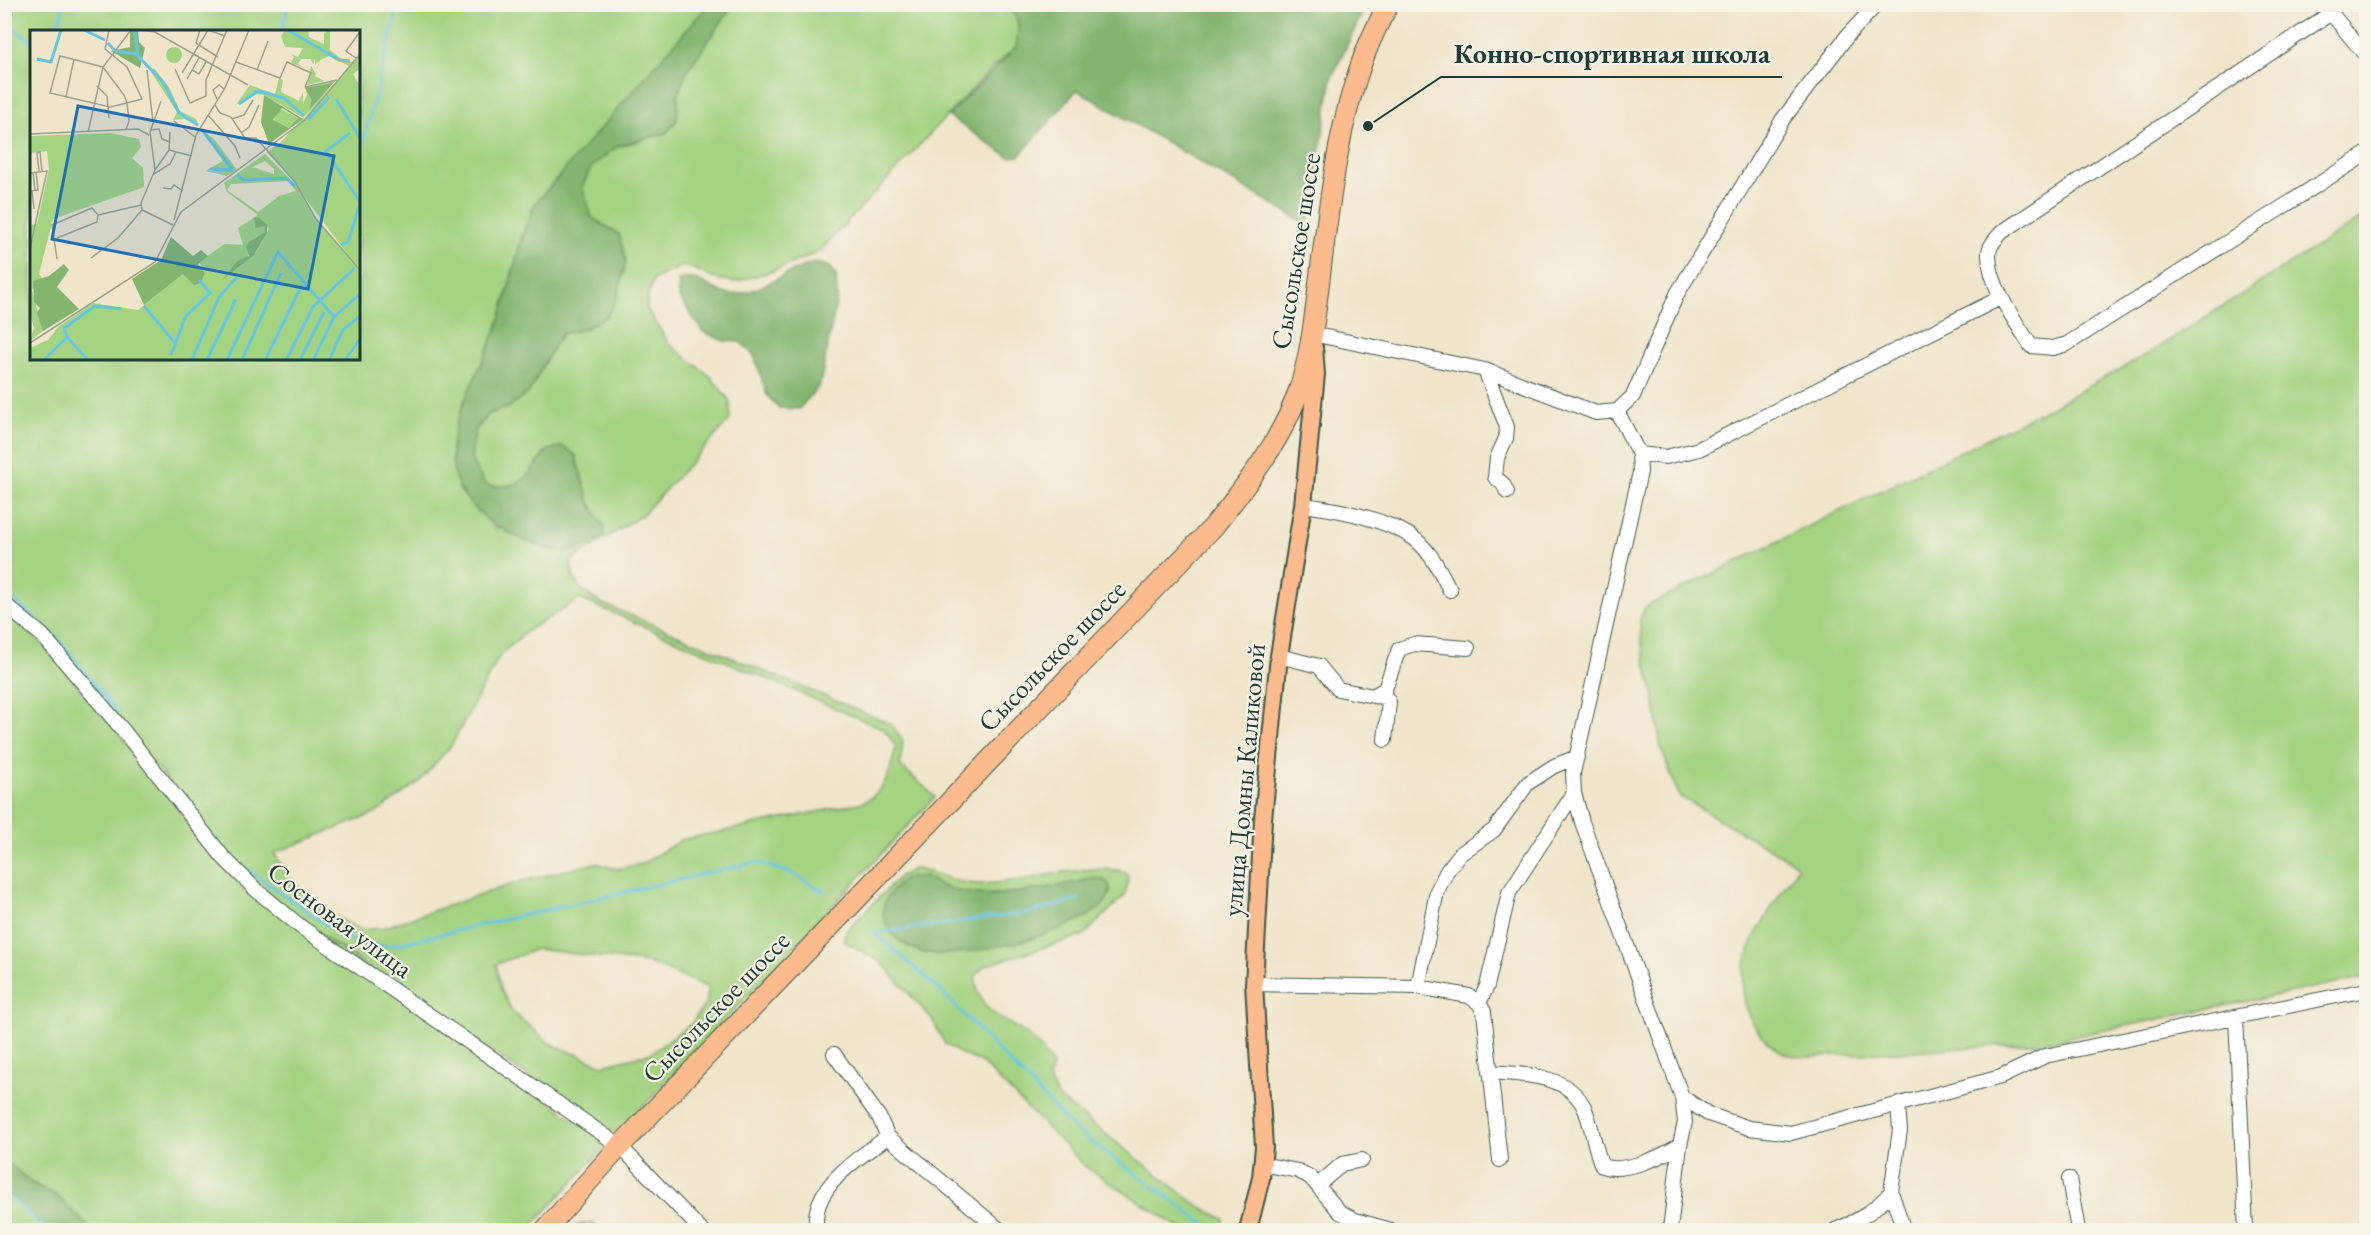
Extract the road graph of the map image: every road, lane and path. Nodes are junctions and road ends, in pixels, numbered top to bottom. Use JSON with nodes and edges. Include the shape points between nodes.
{"nodes":[{"id":1,"x":1389,"y":4,"type":"edge"},
{"id":2,"x":1877,"y":4,"type":"edge"},
{"id":3,"x":2329,"y":9,"type":"edge"},
{"id":4,"x":2367,"y":56,"type":"edge"},
{"id":5,"x":2367,"y":154,"type":"edge"},
{"id":6,"x":2000,"y":298,"type":"junction"},
{"id":7,"x":1312,"y":334,"type":"junction"},
{"id":8,"x":1485,"y":370,"type":"junction"},
{"id":9,"x":1617,"y":411,"type":"junction"},
{"id":10,"x":1639,"y":454,"type":"junction"},
{"id":11,"x":1507,"y":492,"type":"dead end"},
{"id":12,"x":1302,"y":506,"type":"junction"},
{"id":13,"x":1450,"y":590,"type":"dead end"},
{"id":14,"x":4,"y":604,"type":"edge"},
{"id":15,"x":1468,"y":648,"type":"dead end"},
{"id":16,"x":1279,"y":656,"type":"junction"},
{"id":17,"x":1373,"y":696,"type":"junction"},
{"id":18,"x":1385,"y":740,"type":"dead end"},
{"id":19,"x":1577,"y":757,"type":"junction"},
{"id":20,"x":1574,"y":793,"type":"junction"},
{"id":21,"x":1254,"y":984,"type":"junction"},
{"id":22,"x":1419,"y":987,"type":"junction"},
{"id":23,"x":2367,"y":990,"type":"edge"},
{"id":24,"x":1479,"y":1003,"type":"junction"},
{"id":25,"x":2236,"y":1017,"type":"junction"},
{"id":26,"x":834,"y":1054,"type":"dead end"},
{"id":27,"x":1490,"y":1072,"type":"junction"},
{"id":28,"x":1682,"y":1097,"type":"junction"},
{"id":29,"x":1898,"y":1106,"type":"junction"},
{"id":30,"x":888,"y":1137,"type":"junction"},
{"id":31,"x":1680,"y":1145,"type":"junction"},
{"id":32,"x":620,"y":1146,"type":"junction"},
{"id":33,"x":1362,"y":1160,"type":"dead end"},
{"id":34,"x":1500,"y":1160,"type":"dead end"},
{"id":35,"x":1262,"y":1164,"type":"junction"},
{"id":36,"x":2069,"y":1179,"type":"dead end"},
{"id":37,"x":1318,"y":1185,"type":"junction"},
{"id":38,"x":1891,"y":1192,"type":"junction"},
{"id":39,"x":1674,"y":1228,"type":"edge"},
{"id":40,"x":545,"y":1230,"type":"edge"},
{"id":41,"x":702,"y":1230,"type":"edge"},
{"id":42,"x":817,"y":1230,"type":"edge"},
{"id":43,"x":1000,"y":1230,"type":"edge"},
{"id":44,"x":1248,"y":1230,"type":"edge"},
{"id":45,"x":1391,"y":1230,"type":"edge"},
{"id":46,"x":1835,"y":1230,"type":"edge"},
{"id":47,"x":1904,"y":1230,"type":"edge"},
{"id":48,"x":2078,"y":1230,"type":"edge"},
{"id":49,"x":2246,"y":1230,"type":"edge"}],
"edges":[{"from":1,"to":7,"type":"highway","name":"Сысольское шоссе","via":[[1368,45],[1352,92],[1329,203]]},
{"from":2,"to":9,"type":"street","via":[[1783,119],[1677,294],[1633,396]]},
{"from":3,"to":4,"type":"street"},
{"from":3,"to":6,"type":"street","via":[[2002,232],[1991,244],[1988,256]]},
{"from":5,"to":6,"type":"street","via":[[2067,344],[2040,349],[2031,346]]},
{"from":6,"to":10,"type":"street","via":[[1699,449],[1666,457]]},
{"from":7,"to":8,"type":"street"},
{"from":7,"to":12,"type":"main road","name":"улица Домны Каликовой","via":[[1316,374]]},
{"from":7,"to":32,"type":"highway","name":"Сысольское шоссе","via":[[1300,388],[1287,415],[1262,462],[1214,526]]},
{"from":8,"to":9,"type":"street","via":[[1596,413]]},
{"from":8,"to":11,"type":"street","via":[[1507,427],[1495,477]]},
{"from":9,"to":10,"type":"street"},
{"from":10,"to":19,"type":"street","via":[[1640,472]]},
{"from":12,"to":13,"type":"street","via":[[1356,514],[1410,535],[1426,550]]},
{"from":12,"to":16,"type":"main road","name":"улица Домны Каликовой"},
{"from":14,"to":32,"type":"street","name":"Сосновая улица","via":[[43,636],[223,857],[255,889],[301,927]]},
{"from":15,"to":17,"type":"street","via":[[1414,644],[1399,649],[1385,689]]},
{"from":16,"to":17,"type":"street","via":[[1319,666],[1338,689]]},
{"from":16,"to":21,"type":"main road","name":"улица Домны Каликовой","via":[[1263,819]]},
{"from":17,"to":18,"type":"street","via":[[1386,697],[1389,702]]},
{"from":19,"to":20,"type":"street"},
{"from":19,"to":22,"type":"street","via":[[1528,783],[1494,830],[1460,854],[1448,871],[1437,891]]},
{"from":20,"to":24,"type":"street","via":[[1509,893],[1487,986]]},
{"from":20,"to":28,"type":"street"},
{"from":21,"to":22,"type":"street"},
{"from":21,"to":35,"type":"main road","name":"улица Домны Каликовой"},
{"from":22,"to":24,"type":"street","via":[[1469,996]]},
{"from":23,"to":25,"type":"street"},
{"from":24,"to":27,"type":"street","via":[[1484,1012]]},
{"from":25,"to":29,"type":"street","via":[[2045,1056],[2001,1077]]},
{"from":25,"to":49,"type":"street"},
{"from":26,"to":30,"type":"street","via":[[879,1117]]},
{"from":27,"to":31,"type":"street","via":[[1542,1076],[1563,1084],[1583,1106],[1602,1166],[1644,1163]]},
{"from":27,"to":34,"type":"street"},
{"from":28,"to":29,"type":"street","via":[[1708,1114],[1749,1128],[1791,1133]]},
{"from":28,"to":31,"type":"street","via":[[1685,1122]]},
{"from":29,"to":38,"type":"street","via":[[1900,1130]]},
{"from":30,"to":42,"type":"street","via":[[834,1179],[821,1202]]},
{"from":30,"to":43,"type":"street"},
{"from":31,"to":39,"type":"street"},
{"from":32,"to":40,"type":"highway","name":"Сысольское шоссе"},
{"from":32,"to":41,"type":"street","name":"Сосновая улица"},
{"from":33,"to":37,"type":"street","via":[[1342,1164]]},
{"from":35,"to":37,"type":"street","via":[[1298,1171]]},
{"from":35,"to":44,"type":"main road","name":"улица Домны Каликовой"},
{"from":36,"to":48,"type":"street"},
{"from":37,"to":45,"type":"street","via":[[1340,1212]]},
{"from":38,"to":46,"type":"street","via":[[1867,1215]]},
{"from":38,"to":47,"type":"street"}]}
